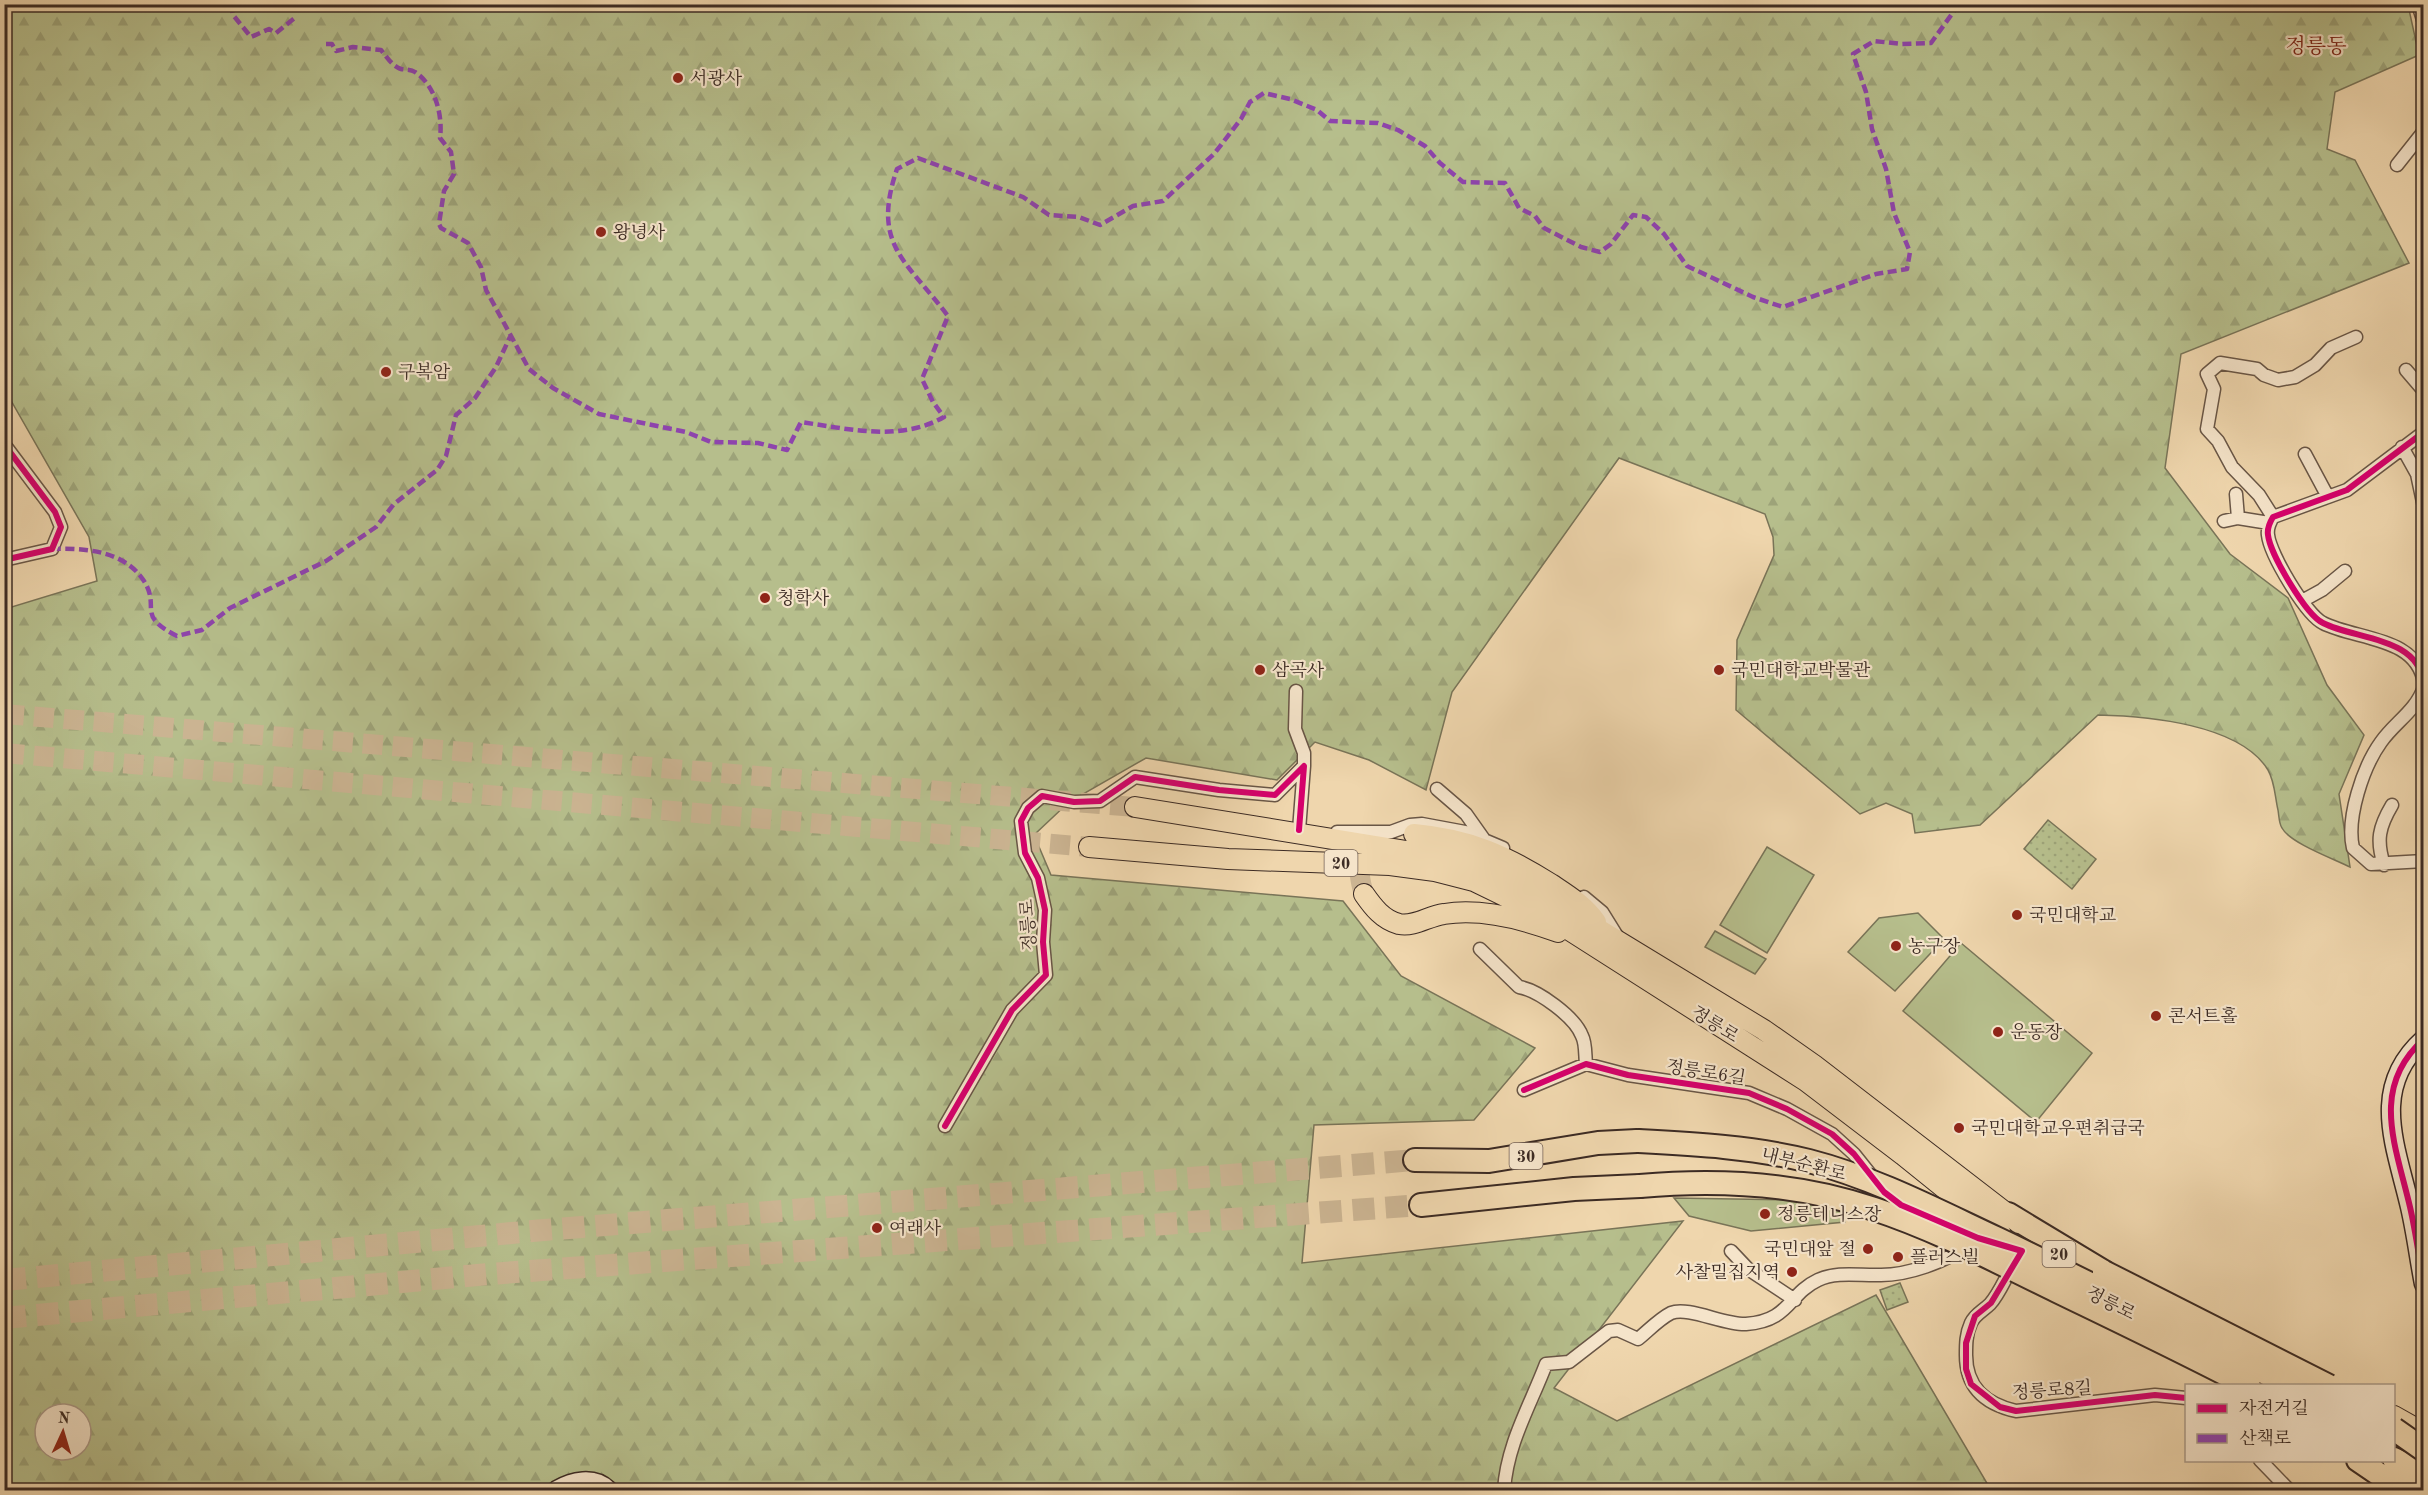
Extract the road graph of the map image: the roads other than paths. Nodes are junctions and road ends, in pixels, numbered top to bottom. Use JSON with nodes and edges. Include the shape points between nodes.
{"nodes":[{"id":1,"x":2418,"y":4,"type":"edge"},
{"id":2,"x":2424,"y":23,"type":"edge"},
{"id":3,"x":2424,"y":131,"type":"edge"},
{"id":4,"x":2397,"y":165,"type":"dead end"},
{"id":5,"x":2356,"y":337,"type":"dead end"},
{"id":6,"x":2406,"y":370,"type":"dead end"},
{"id":7,"x":2424,"y":391,"type":"edge"},
{"id":8,"x":2424,"y":432,"type":"edge"},
{"id":9,"x":4,"y":444,"type":"edge"},
{"id":10,"x":2402,"y":447,"type":"junction"},
{"id":11,"x":2306,"y":454,"type":"dead end"},
{"id":12,"x":2236,"y":494,"type":"dead end"},
{"id":13,"x":2328,"y":497,"type":"junction"},
{"id":14,"x":2424,"y":507,"type":"edge"},
{"id":15,"x":2238,"y":518,"type":"junction"},
{"id":16,"x":2271,"y":520,"type":"junction"},
{"id":17,"x":2224,"y":521,"type":"dead end"},
{"id":18,"x":4,"y":560,"type":"edge"},
{"id":19,"x":2345,"y":571,"type":"dead end"},
{"id":20,"x":2302,"y":601,"type":"junction"},
{"id":21,"x":2424,"y":685,"type":"edge"},
{"id":22,"x":1296,"y":691,"type":"dead end"},
{"id":23,"x":1304,"y":766,"type":"junction"},
{"id":24,"x":1437,"y":789,"type":"dead end"},
{"id":25,"x":2392,"y":805,"type":"dead end"},
{"id":26,"x":1135,"y":807,"type":"tunnel mouth"},
{"id":27,"x":1205,"y":819,"type":"junction"},
{"id":28,"x":1299,"y":830,"type":"junction"},
{"id":29,"x":1414,"y":834,"type":"tunnel mouth"},
{"id":30,"x":1483,"y":838,"type":"junction"},
{"id":31,"x":1089,"y":847,"type":"tunnel mouth"},
{"id":32,"x":2424,"y":861,"type":"edge"},
{"id":33,"x":2384,"y":864,"type":"junction"},
{"id":34,"x":1364,"y":894,"type":"tunnel mouth"},
{"id":35,"x":1603,"y":932,"type":"junction"},
{"id":36,"x":1578,"y":936,"type":"junction"},
{"id":37,"x":1620,"y":942,"type":"junction"},
{"id":38,"x":1480,"y":949,"type":"dead end"},
{"id":39,"x":1634,"y":972,"type":"junction"},
{"id":40,"x":1725,"y":1005,"type":"junction"},
{"id":41,"x":2424,"y":1039,"type":"edge"},
{"id":42,"x":1586,"y":1064,"type":"junction"},
{"id":43,"x":1524,"y":1090,"type":"dead end"},
{"id":44,"x":945,"y":1126,"type":"dead end"},
{"id":45,"x":1415,"y":1160,"type":"tunnel mouth"},
{"id":46,"x":1421,"y":1205,"type":"tunnel mouth"},
{"id":47,"x":2008,"y":1214,"type":"junction"},
{"id":48,"x":1978,"y":1238,"type":"junction"},
{"id":49,"x":2421,"y":1240,"type":"edge"},
{"id":50,"x":1731,"y":1251,"type":"dead end"},
{"id":51,"x":2022,"y":1251,"type":"junction"},
{"id":52,"x":2424,"y":1284,"type":"edge"},
{"id":53,"x":1795,"y":1300,"type":"junction"},
{"id":54,"x":2148,"y":1300,"type":"junction"},
{"id":55,"x":2219,"y":1322,"type":"junction"},
{"id":56,"x":2155,"y":1325,"type":"junction"},
{"id":57,"x":2266,"y":1346,"type":"junction"},
{"id":58,"x":2244,"y":1380,"type":"edge"},
{"id":59,"x":2269,"y":1384,"type":"edge"},
{"id":60,"x":2287,"y":1384,"type":"edge"},
{"id":61,"x":2293,"y":1384,"type":"edge"},
{"id":62,"x":2326,"y":1384,"type":"edge"},
{"id":63,"x":2334,"y":1384,"type":"edge"},
{"id":64,"x":2185,"y":1398,"type":"edge"},
{"id":65,"x":2395,"y":1417,"type":"edge"},
{"id":66,"x":2395,"y":1431,"type":"edge"},
{"id":67,"x":2395,"y":1437,"type":"edge"},
{"id":68,"x":2395,"y":1447,"type":"edge"},
{"id":69,"x":2423,"y":1448,"type":"edge"},
{"id":70,"x":2395,"y":1460,"type":"edge"},
{"id":71,"x":2261,"y":1462,"type":"edge"},
{"id":72,"x":2360,"y":1462,"type":"edge"},
{"id":73,"x":2424,"y":1474,"type":"edge"},
{"id":74,"x":557,"y":1491,"type":"edge"},
{"id":75,"x":608,"y":1491,"type":"edge"},
{"id":76,"x":1504,"y":1491,"type":"edge"},
{"id":77,"x":2289,"y":1491,"type":"edge"},
{"id":78,"x":2414,"y":1491,"type":"edge"}],
"edges":[{"from":1,"to":2,"type":"street"},
{"from":3,"to":4,"type":"street"},
{"from":5,"to":16,"type":"street","via":[[2331,348],[2295,377],[2278,380],[2257,369],[2220,363],[2207,374],[2214,389],[2207,429],[2232,467],[2259,495]]},
{"from":6,"to":7,"type":"street"},
{"from":8,"to":10,"type":"street"},
{"from":9,"to":18,"type":"street","via":[[55,512],[61,527],[52,549]]},
{"from":10,"to":13,"type":"street","via":[[2347,490]]},
{"from":10,"to":14,"type":"street","via":[[2418,474]]},
{"from":11,"to":13,"type":"street"},
{"from":12,"to":15,"type":"street"},
{"from":13,"to":16,"type":"street"},
{"from":15,"to":16,"type":"street"},
{"from":15,"to":17,"type":"street"},
{"from":16,"to":20,"type":"street","via":[[2268,534],[2273,551]]},
{"from":19,"to":20,"type":"street"},
{"from":20,"to":21,"type":"street","via":[[2323,624],[2385,642],[2408,654]]},
{"from":21,"to":33,"type":"street","via":[[2415,706],[2375,753],[2350,819],[2353,848],[2371,864]]},
{"from":22,"to":23,"type":"street","via":[[1295,729],[1304,753]]},
{"from":23,"to":28,"type":"street"},
{"from":23,"to":44,"type":"street","name":"정릉로","via":[[1275,795],[1135,777],[1100,801],[1074,802],[1042,796],[1028,808],[1021,821],[1022,832],[1025,853],[1038,878],[1045,910],[1046,975],[1012,1010]]},
{"from":24,"to":30,"type":"street","name":"정릉로","via":[[1466,814]]},
{"from":25,"to":33,"type":"street","via":[[2378,832]]},
{"from":26,"to":27,"type":"main road","name":"정릉로","number":"20"},
{"from":27,"to":28,"type":"street","name":"정릉로"},
{"from":27,"to":35,"type":"main road","name":"정릉로","number":"20","via":[[1467,863],[1499,873]]},
{"from":28,"to":30,"type":"street","name":"정릉로","via":[[1375,833],[1422,824]]},
{"from":29,"to":35,"type":"main road","via":[[1458,840],[1511,859],[1584,905]]},
{"from":30,"to":37,"type":"street","name":"정릉로","via":[[1537,866],[1587,899],[1602,912]]},
{"from":31,"to":36,"type":"main road","name":"정릉로","number":"20","via":[[1435,871],[1474,881],[1511,897]]},
{"from":32,"to":33,"type":"street"},
{"from":34,"to":36,"type":"main road","via":[[1382,915],[1398,924],[1467,913],[1504,917]]},
{"from":35,"to":37,"type":"main road","name":"정릉로","number":"20"},
{"from":36,"to":39,"type":"main road","name":"정릉로","number":"20"},
{"from":37,"to":40,"type":"main road","name":"정릉로","number":"20"},
{"from":38,"to":42,"type":"street","via":[[1519,987],[1548,1000],[1569,1019],[1582,1035]]},
{"from":39,"to":40,"type":"main road","via":[[1660,976],[1714,1011],[1724,1013]]},
{"from":39,"to":51,"type":"main road","name":"정릉로","number":"20","via":[[1814,1088]]},
{"from":40,"to":47,"type":"main road","name":"정릉로","number":"20","via":[[1814,1065]]},
{"from":41,"to":49,"type":"street","via":[[2399,1069],[2391,1090],[2390,1114]]},
{"from":42,"to":43,"type":"street"},
{"from":42,"to":48,"type":"street","name":"정릉로6길","via":[[1628,1075],[1749,1093],[1787,1109],[1832,1134],[1891,1198]]},
{"from":45,"to":60,"type":"highway","name":"내부순환로","number":"30","bridge":true,"via":[[1489,1161],[1598,1143],[1637,1141],[1710,1145],[1809,1161],[1891,1189]]},
{"from":46,"to":58,"type":"highway","name":"내부순환로","number":"30","bridge":true,"via":[[1691,1182],[1803,1191],[1874,1208],[1962,1244]]},
{"from":47,"to":54,"type":"main road","name":"정릉로","number":"20","via":[[2072,1262]]},
{"from":47,"to":55,"type":"main road","name":"정릉로"},
{"from":47,"to":62,"type":"highway","bridge":true,"via":[[2104,1272]]},
{"from":48,"to":51,"type":"street","name":"정릉로6길"},
{"from":48,"to":53,"type":"street","via":[[1957,1253],[1902,1274],[1846,1274],[1820,1279],[1803,1289]]},
{"from":49,"to":52,"type":"street"},
{"from":50,"to":53,"type":"street","via":[[1748,1269]]},
{"from":51,"to":56,"type":"main road","name":"정릉로","number":"20","via":[[2064,1279]]},
{"from":51,"to":64,"type":"street","name":"정릉로8길","via":[[1991,1303],[1975,1316],[1967,1333],[1967,1375],[1976,1389],[2000,1407],[2016,1411],[2155,1395]]},
{"from":53,"to":76,"type":"street","via":[[1774,1317],[1746,1324],[1713,1320],[1686,1310],[1671,1313],[1638,1339],[1618,1330],[1609,1331],[1569,1362],[1546,1364],[1518,1429],[1506,1468]]},
{"from":54,"to":55,"type":"main road","name":"정릉로","number":"20"},
{"from":54,"to":57,"type":"main road","name":"정릉로","via":[[2214,1329]]},
{"from":55,"to":57,"type":"main road","name":"정릉로","number":"20"},
{"from":56,"to":58,"type":"highway"},
{"from":56,"to":59,"type":"main road","name":"정릉로","number":"20"},
{"from":56,"to":61,"type":"street"},
{"from":57,"to":63,"type":"main road","name":"정릉로","number":"20"},
{"from":65,"to":69,"type":"main road"},
{"from":66,"to":69,"type":"highway","bridge":true},
{"from":67,"to":69,"type":"highway","bridge":true},
{"from":68,"to":69,"type":"main road"},
{"from":70,"to":73,"type":"highway"},
{"from":71,"to":77,"type":"street"},
{"from":72,"to":78,"type":"highway"},
{"from":74,"to":75,"type":"street","via":[[588,1481]]}]}
